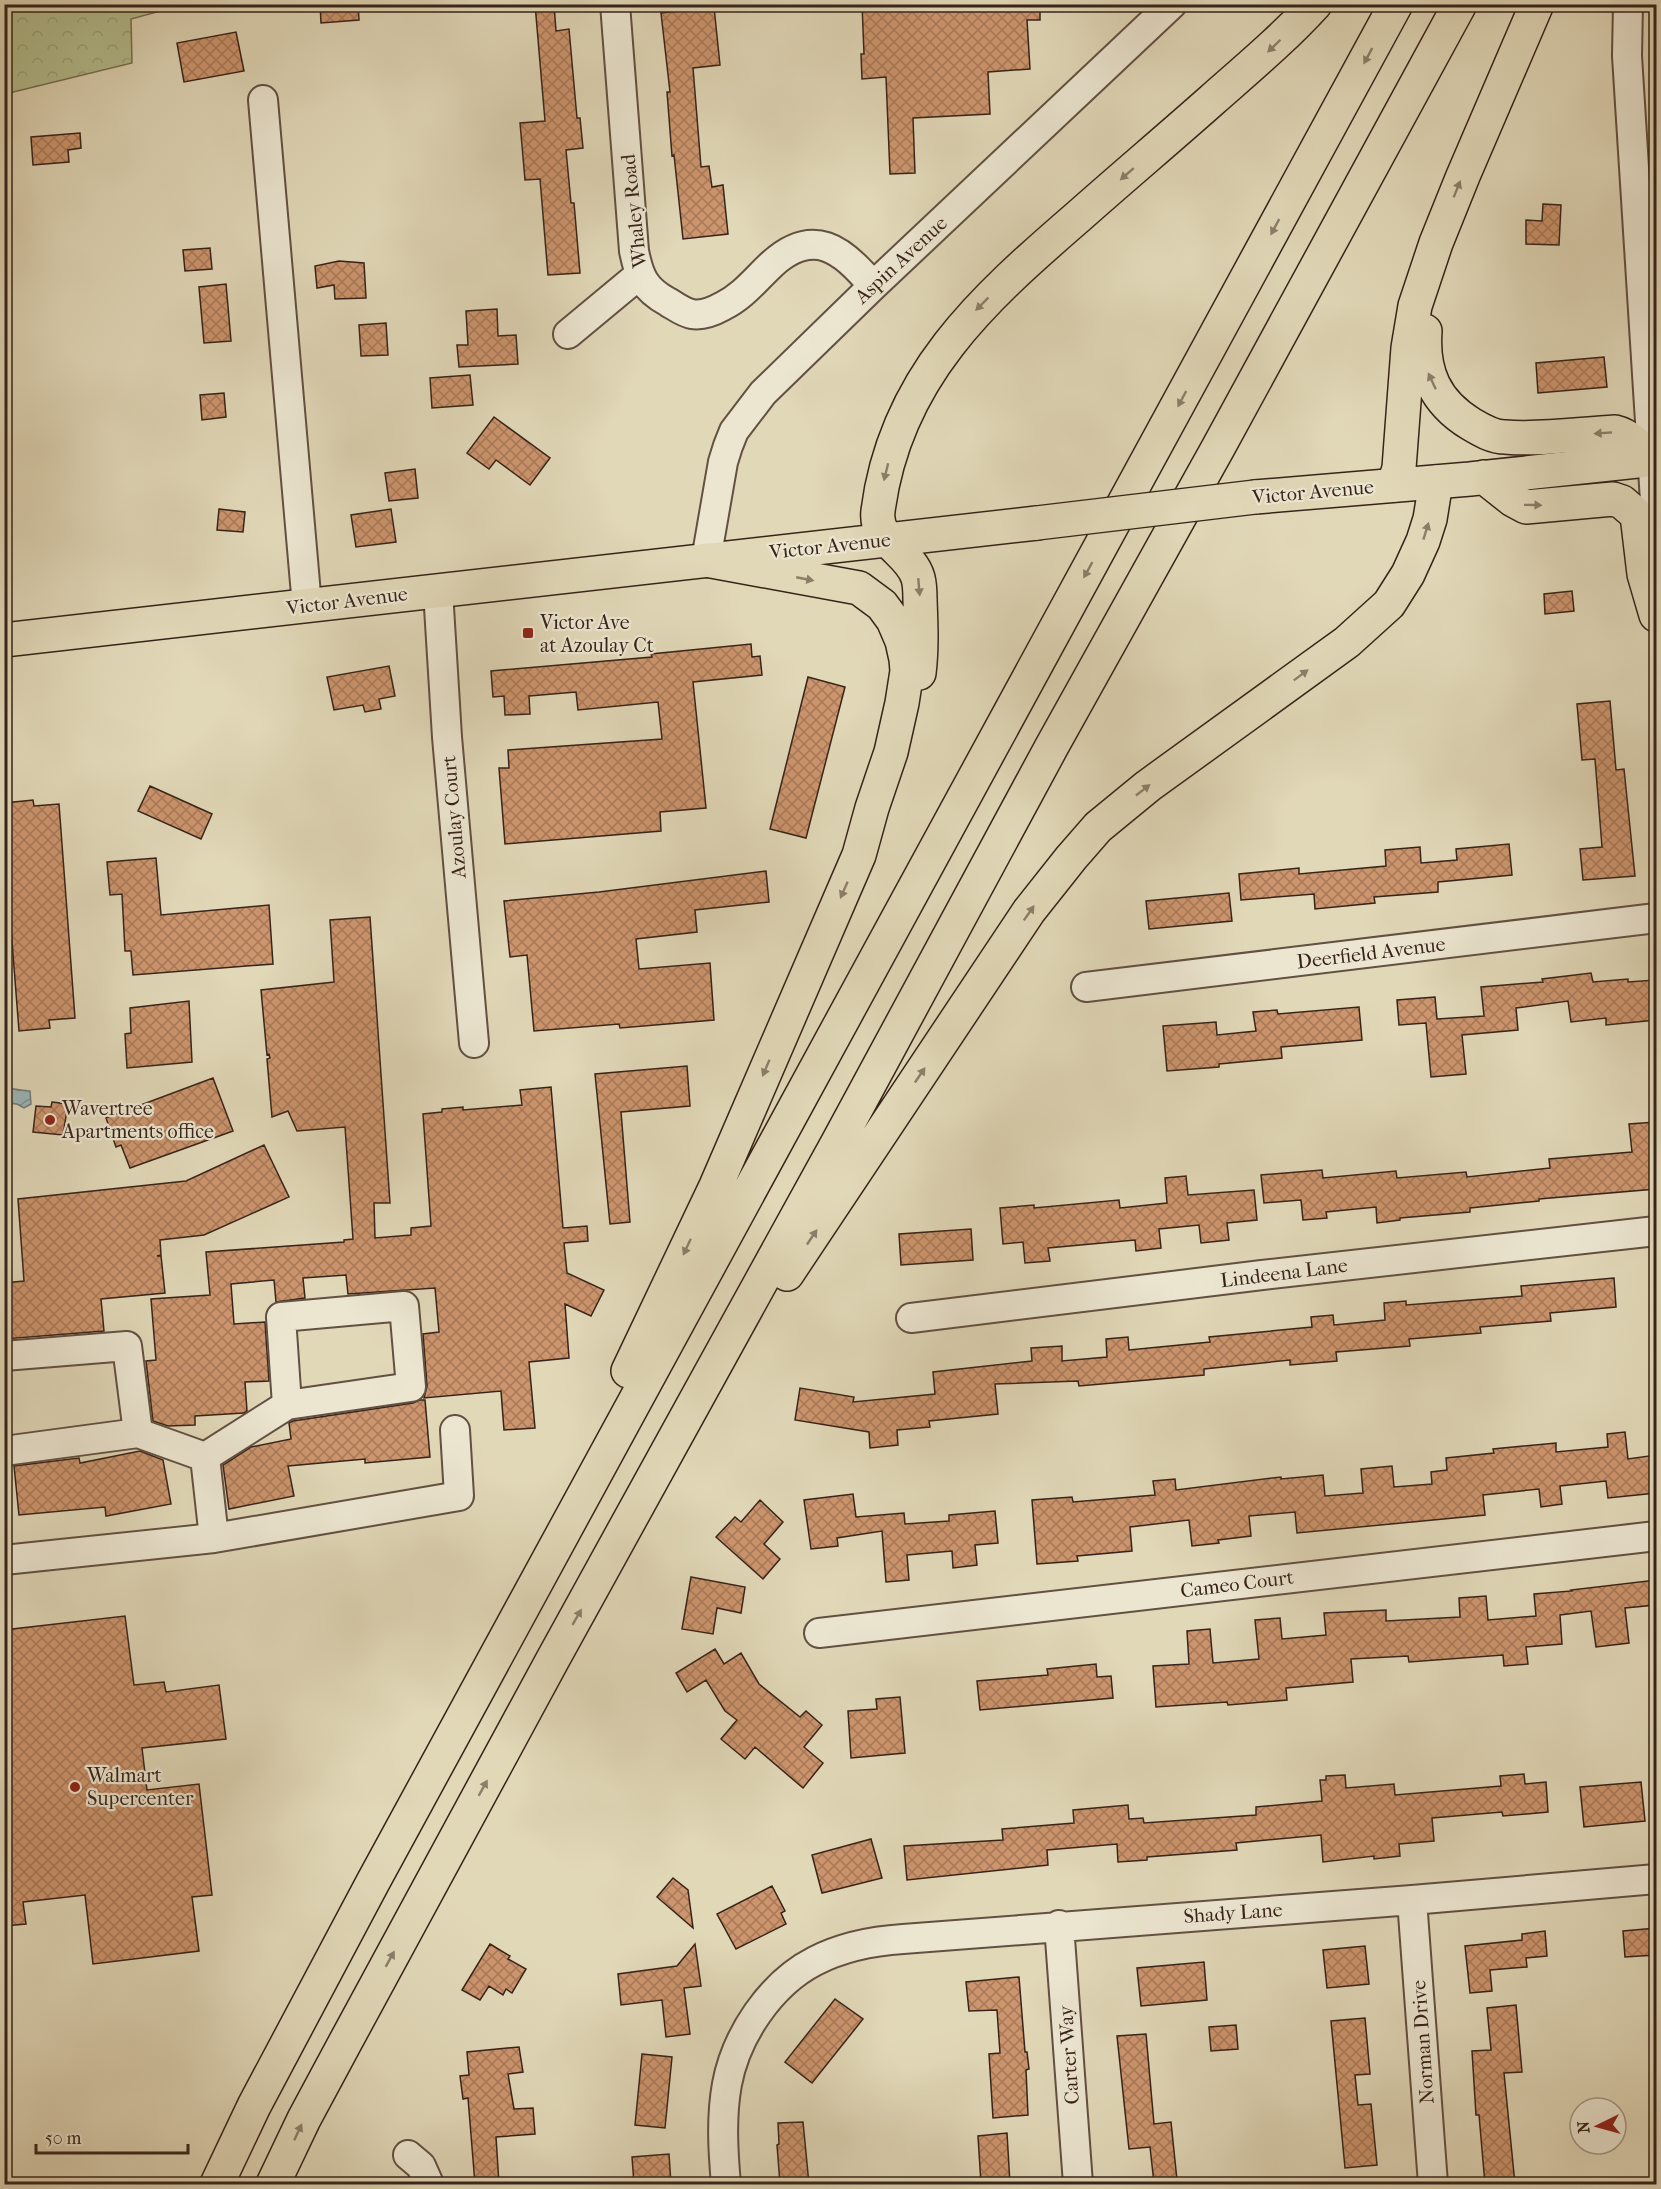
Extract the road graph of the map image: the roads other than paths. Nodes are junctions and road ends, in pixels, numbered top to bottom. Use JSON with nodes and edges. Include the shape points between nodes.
{"nodes":[{"id":1,"x":615,"y":4,"type":"edge"},
{"id":2,"x":1172,"y":4,"type":"edge"},
{"id":3,"x":1315,"y":4,"type":"edge"},
{"id":4,"x":1396,"y":4,"type":"edge"},
{"id":5,"x":1460,"y":4,"type":"edge"},
{"id":6,"x":1537,"y":4,"type":"edge"},
{"id":7,"x":1628,"y":4,"type":"edge"},
{"id":8,"x":262,"y":100,"type":"dead end"},
{"id":9,"x":1436,"y":243,"type":"junction"},
{"id":10,"x":639,"y":275,"type":"junction"},
{"id":11,"x":873,"y":286,"type":"junction"},
{"id":12,"x":568,"y":334,"type":"dead end"},
{"id":13,"x":1654,"y":459,"type":"edge"},
{"id":14,"x":1484,"y":477,"type":"junction"},
{"id":15,"x":1436,"y":482,"type":"junction"},
{"id":16,"x":1394,"y":485,"type":"junction"},
{"id":17,"x":1656,"y":517,"type":"edge"},
{"id":18,"x":887,"y":540,"type":"junction"},
{"id":19,"x":706,"y":560,"type":"junction"},
{"id":20,"x":438,"y":591,"type":"junction"},
{"id":21,"x":307,"y":606,"type":"junction"},
{"id":22,"x":1656,"y":615,"type":"edge"},
{"id":23,"x":4,"y":640,"type":"edge"},
{"id":24,"x":859,"y":855,"type":"junction"},
{"id":25,"x":1656,"y":918,"type":"edge"},
{"id":26,"x":1086,"y":987,"type":"dead end"},
{"id":27,"x":474,"y":1043,"type":"dead end"},
{"id":28,"x":1656,"y":1231,"type":"edge"},
{"id":29,"x":911,"y":1318,"type":"dead end"},
{"id":30,"x":724,"y":1348,"type":"junction"},
{"id":31,"x":4,"y":1356,"type":"edge"},
{"id":32,"x":287,"y":1405,"type":"junction"},
{"id":33,"x":455,"y":1430,"type":"dead end"},
{"id":34,"x":138,"y":1433,"type":"junction"},
{"id":35,"x":4,"y":1451,"type":"edge"},
{"id":36,"x":205,"y":1456,"type":"junction"},
{"id":37,"x":585,"y":1491,"type":"junction"},
{"id":38,"x":1656,"y":1536,"type":"edge"},
{"id":39,"x":214,"y":1538,"type":"junction"},
{"id":40,"x":4,"y":1560,"type":"edge"},
{"id":41,"x":819,"y":1633,"type":"dead end"},
{"id":42,"x":1656,"y":1879,"type":"edge"},
{"id":43,"x":373,"y":1882,"type":"junction"},
{"id":44,"x":1412,"y":1900,"type":"junction"},
{"id":45,"x":1059,"y":1925,"type":"junction"},
{"id":46,"x":408,"y":2155,"type":"dead end"},
{"id":47,"x":193,"y":2184,"type":"edge"},
{"id":48,"x":217,"y":2184,"type":"edge"},
{"id":49,"x":273,"y":2184,"type":"edge"},
{"id":50,"x":429,"y":2184,"type":"edge"},
{"id":51,"x":726,"y":2184,"type":"edge"},
{"id":52,"x":1078,"y":2184,"type":"edge"},
{"id":53,"x":1433,"y":2184,"type":"edge"}],
"edges":[{"from":1,"to":10,"type":"street","name":"Whaley Road"},
{"from":2,"to":11,"type":"street","name":"Aspin Avenue"},
{"from":3,"to":18,"type":"main road","one_way":true,"via":[[1271,49],[1023,264],[964,324],[933,364],[898,430],[877,513]]},
{"from":4,"to":37,"type":"main road","one_way":true},
{"from":5,"to":30,"type":"main road"},
{"from":9,"to":6,"type":"main road","one_way":true},
{"from":7,"to":13,"type":"street","via":[[1627,56]]},
{"from":8,"to":21,"type":"street"},
{"from":13,"to":9,"type":"main road","one_way":true,"via":[[1632,440],[1615,432],[1503,437],[1478,428],[1446,405],[1425,364]]},
{"from":9,"to":16,"type":"main road","via":[[1415,306]]},
{"from":10,"to":11,"type":"street","name":"Whaley Road","via":[[660,298],[692,314],[704,313],[737,299],[783,255],[812,244],[825,245],[843,255]]},
{"from":10,"to":12,"type":"street"},
{"from":11,"to":19,"type":"street","name":"Aspin Avenue","via":[[763,393],[734,431],[723,462]]},
{"from":13,"to":14,"type":"main road","name":"Victor Avenue"},
{"from":13,"to":17,"type":"street"},
{"from":14,"to":15,"type":"main road","name":"Victor Avenue"},
{"from":14,"to":22,"type":"main road","one_way":true,"via":[[1526,507],[1622,502],[1637,515],[1644,574]]},
{"from":15,"to":16,"type":"main road","name":"Victor Avenue"},
{"from":30,"to":15,"type":"main road","one_way":true,"via":[[776,1290],[1029,911],[1071,858],[1098,827],[1148,786],[1347,642],[1389,604],[1423,541]]},
{"from":16,"to":18,"type":"main road","name":"Victor Avenue","bridge":true,"via":[[1255,497]]},
{"from":18,"to":19,"type":"main road","name":"Victor Avenue"},
{"from":18,"to":24,"type":"main road","one_way":true,"via":[[918,577],[920,662],[904,751],[883,810]]},
{"from":19,"to":20,"type":"main road","name":"Victor Avenue"},
{"from":19,"to":24,"type":"main road","one_way":true,"via":[[859,588],[882,605],[893,620],[902,641],[907,671],[891,752]]},
{"from":20,"to":21,"type":"main road","name":"Victor Avenue"},
{"from":20,"to":27,"type":"street","name":"Azoulay Court"},
{"from":21,"to":23,"type":"main road","name":"Victor Avenue"},
{"from":24,"to":37,"type":"main road","one_way":true,"via":[[716,1186],[597,1437]]},
{"from":25,"to":26,"type":"street","name":"Deerfield Avenue"},
{"from":28,"to":29,"type":"street","name":"Lindeena Lane"},
{"from":49,"to":30,"type":"main road","one_way":true,"via":[[347,2039]]},
{"from":31,"to":34,"type":"street","via":[[127,1346]]},
{"from":32,"to":32,"type":"street","via":[[281,1317],[404,1306],[411,1387]]},
{"from":32,"to":36,"type":"street"},
{"from":33,"to":39,"type":"street","via":[[459,1496]]},
{"from":34,"to":35,"type":"street"},
{"from":34,"to":36,"type":"street"},
{"from":36,"to":39,"type":"street"},
{"from":37,"to":43,"type":"main road"},
{"from":38,"to":41,"type":"street","name":"Cameo Court"},
{"from":39,"to":40,"type":"street"},
{"from":42,"to":44,"type":"street","name":"Shady Lane"},
{"from":43,"to":47,"type":"main road","via":[[338,1917]]},
{"from":43,"to":48,"type":"main road"},
{"from":44,"to":45,"type":"street","name":"Shady Lane"},
{"from":44,"to":53,"type":"street","name":"Norman Drive"},
{"from":45,"to":51,"type":"street","name":"Shady Lane","via":[[881,1941],[812,1962],[773,1994],[739,2044],[727,2081],[724,2108]]},
{"from":45,"to":52,"type":"street","name":"Carter Way"},
{"from":46,"to":50,"type":"street","via":[[421,2166]]}]}
